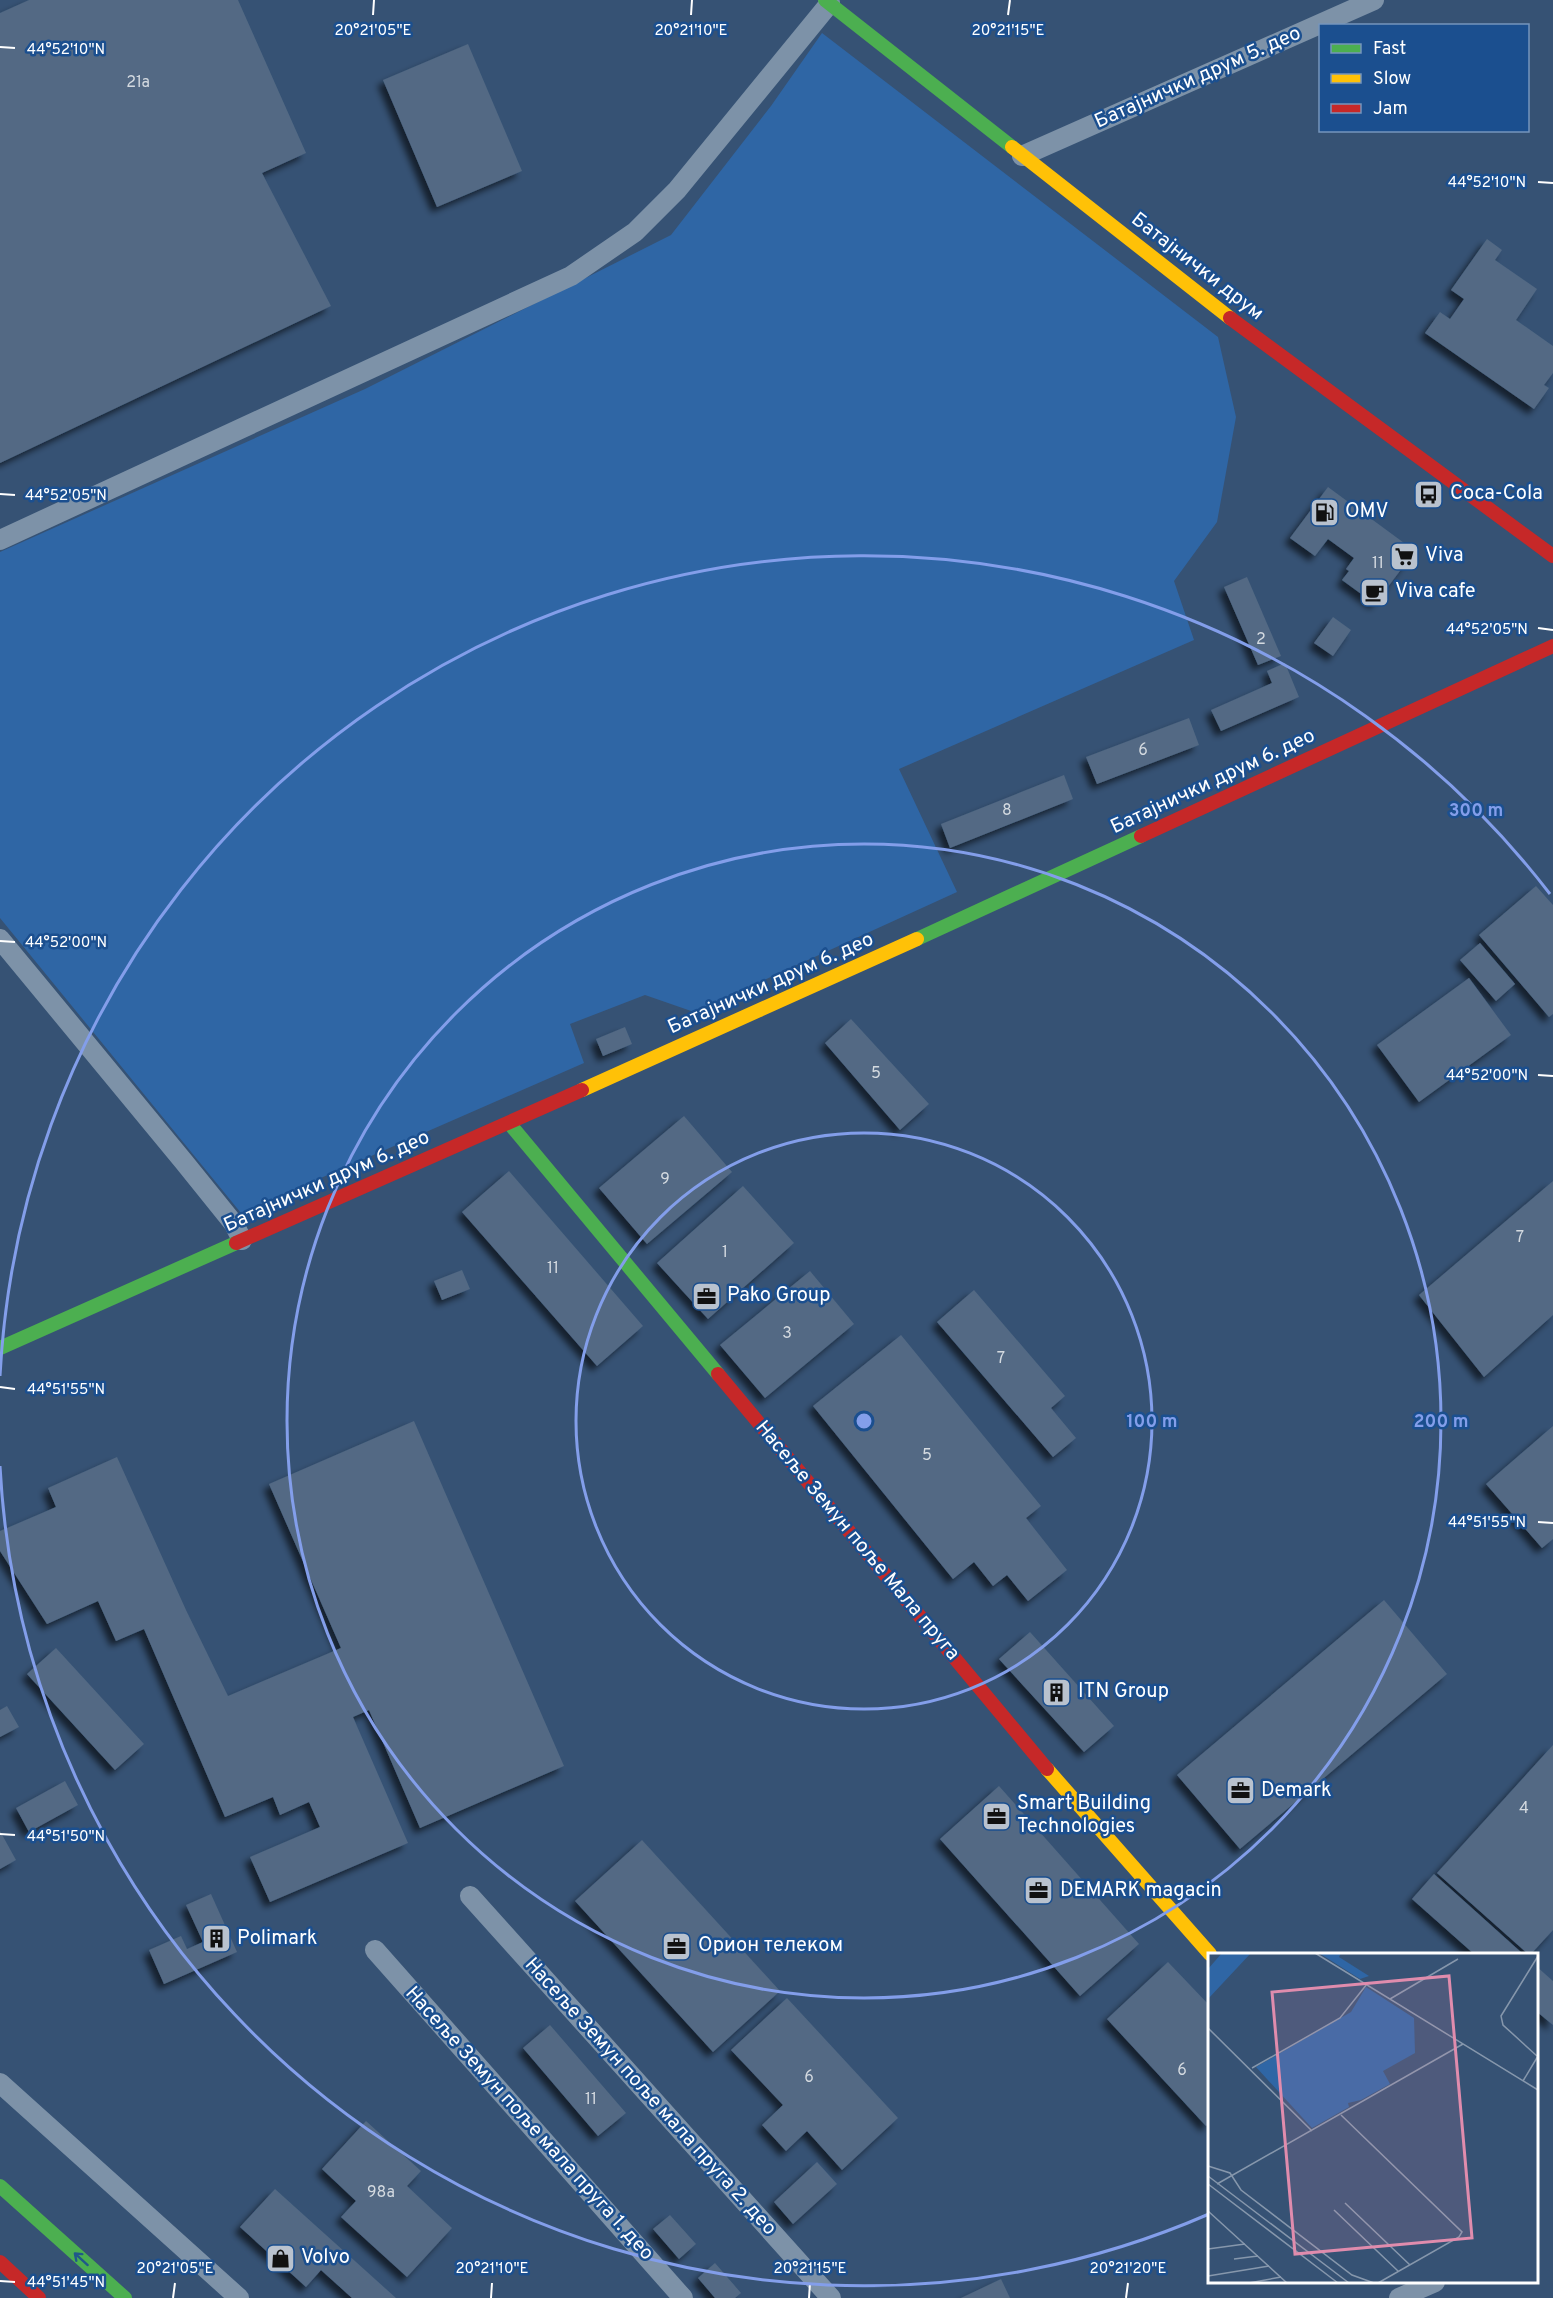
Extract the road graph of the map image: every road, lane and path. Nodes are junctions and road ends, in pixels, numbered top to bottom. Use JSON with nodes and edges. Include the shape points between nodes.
{"nodes":[{"id":1,"x":1374,"y":0,"type":"edge"},
{"id":2,"x":827,"y":2,"type":"edge"},
{"id":3,"x":1319,"y":24,"type":"edge"},
{"id":4,"x":1320,"y":24,"type":"edge"},
{"id":5,"x":1022,"y":156,"type":"junction"},
{"id":6,"x":0,"y":540,"type":"edge"},
{"id":7,"x":1553,"y":556,"type":"edge"},
{"id":8,"x":1553,"y":646,"type":"edge"},
{"id":9,"x":0,"y":939,"type":"edge"},
{"id":10,"x":509,"y":1123,"type":"junction"},
{"id":11,"x":242,"y":1240,"type":"junction"},
{"id":12,"x":0,"y":1348,"type":"edge"},
{"id":13,"x":470,"y":1896,"type":"dead end"},
{"id":14,"x":375,"y":1950,"type":"dead end"},
{"id":15,"x":1209,"y":1953,"type":"edge"},
{"id":16,"x":0,"y":2083,"type":"edge"},
{"id":17,"x":0,"y":2186,"type":"edge"},
{"id":18,"x":0,"y":2262,"type":"edge"},
{"id":19,"x":1433,"y":2283,"type":"edge"},
{"id":20,"x":39,"y":2298,"type":"edge"},
{"id":21,"x":125,"y":2298,"type":"edge"},
{"id":22,"x":239,"y":2298,"type":"edge"},
{"id":23,"x":683,"y":2298,"type":"edge"},
{"id":24,"x":831,"y":2298,"type":"edge"},
{"id":25,"x":1399,"y":2298,"type":"edge"}],
"edges":[{"from":1,"to":4,"type":"street","name":"Батајнички друм 5. део"},
{"from":2,"to":5,"type":"street","name":"Батајнички друм"},
{"from":2,"to":6,"type":"street","via":[[677,190],[635,232],[571,276]]},
{"from":3,"to":5,"type":"street","name":"Батајнички друм 5. део"},
{"from":5,"to":7,"type":"street","name":"Батајнички друм","via":[[1259,340]]},
{"from":8,"to":10,"type":"street","name":"Батајнички друм 6. део"},
{"from":9,"to":11,"type":"street","via":[[234,1224]]},
{"from":10,"to":11,"type":"street","name":"Батајнички друм 6. део"},
{"from":10,"to":15,"type":"street","name":"Насеље Земун поље Мала пруга","via":[[1068,1796]]},
{"from":11,"to":12,"type":"street","name":"Батајнички друм 6. део"},
{"from":13,"to":24,"type":"street","name":"Насеље Земун поље мала пруга 2. део"},
{"from":14,"to":23,"type":"street","name":"Насеље Земун поље мала пруга 1. део"},
{"from":16,"to":22,"type":"street"},
{"from":21,"to":17,"type":"street","one_way":true},
{"from":18,"to":20,"type":"street"},
{"from":19,"to":25,"type":"street"}]}
